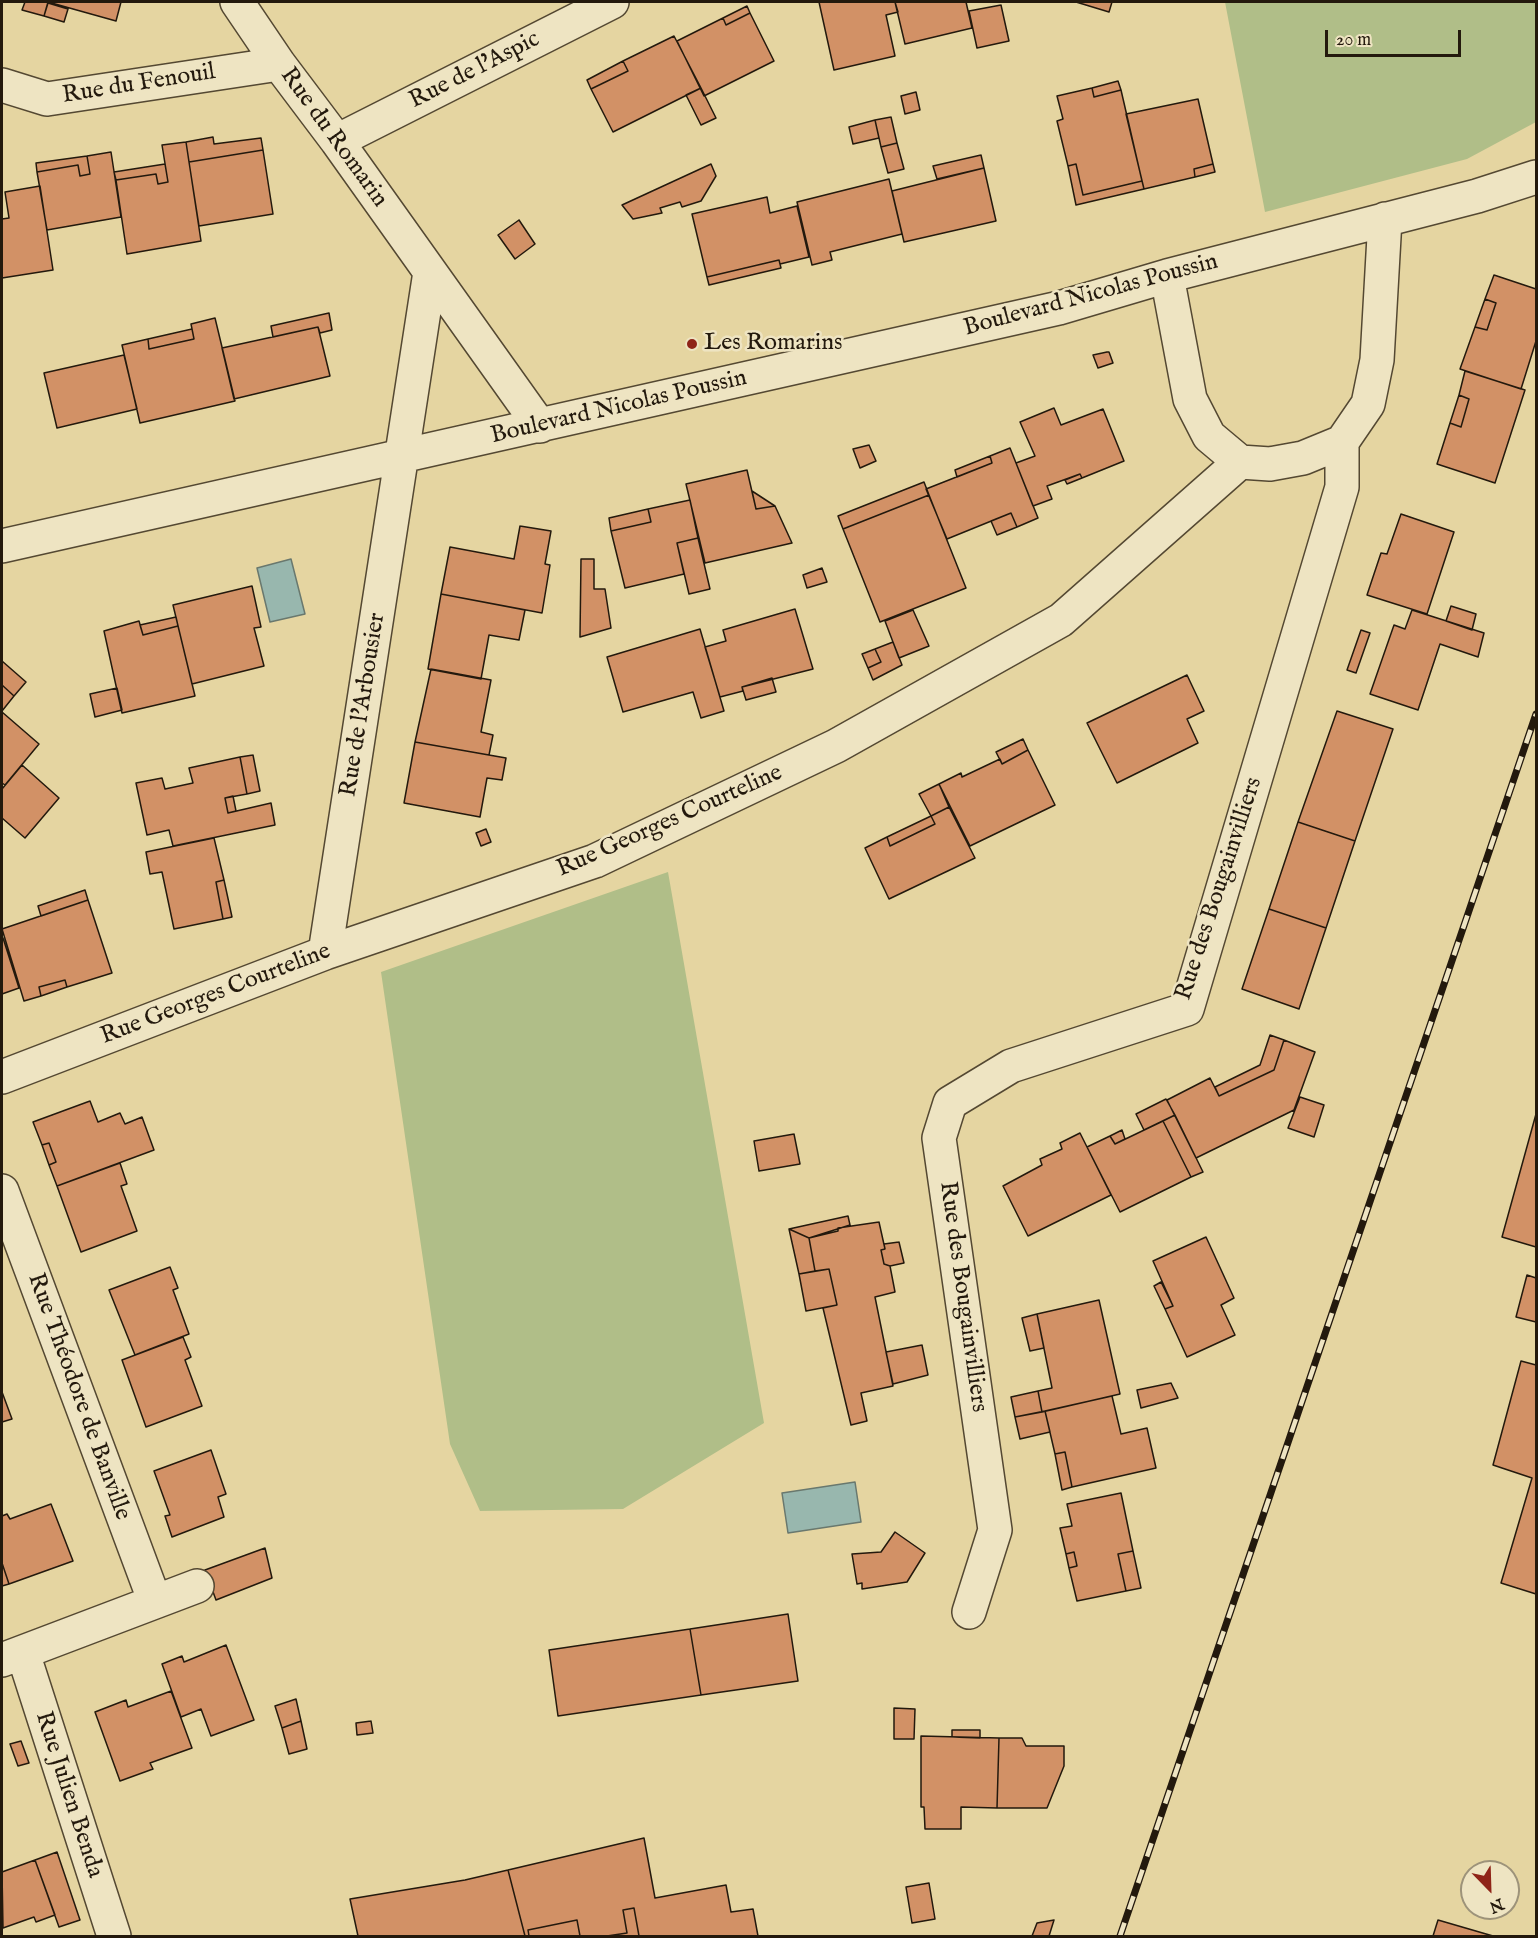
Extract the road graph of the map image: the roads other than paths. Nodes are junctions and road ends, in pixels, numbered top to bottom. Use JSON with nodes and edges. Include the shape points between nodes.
{"nodes":[{"id":1,"x":237,"y":2,"type":"edge"},
{"id":2,"x":612,"y":2,"type":"edge"},
{"id":3,"x":279,"y":64,"type":"junction"},
{"id":4,"x":2,"y":85,"type":"edge"},
{"id":5,"x":337,"y":141,"type":"junction"},
{"id":6,"x":1536,"y":156,"type":"edge"},
{"id":7,"x":1536,"y":177,"type":"edge"},
{"id":8,"x":1477,"y":196,"type":"junction"},
{"id":9,"x":1385,"y":219,"type":"junction"},
{"id":10,"x":430,"y":272,"type":"junction"},
{"id":11,"x":1167,"y":276,"type":"junction"},
{"id":12,"x":540,"y":426,"type":"junction"},
{"id":13,"x":1342,"y":442,"type":"junction"},
{"id":14,"x":402,"y":456,"type":"junction"},
{"id":15,"x":1240,"y":462,"type":"junction"},
{"id":16,"x":2,"y":546,"type":"edge"},
{"id":17,"x":325,"y":953,"type":"junction"},
{"id":18,"x":2,"y":1077,"type":"edge"},
{"id":19,"x":2,"y":1191,"type":"edge"},
{"id":20,"x":197,"y":1586,"type":"dead end"},
{"id":21,"x":155,"y":1602,"type":"junction"},
{"id":22,"x":969,"y":1612,"type":"dead end"},
{"id":23,"x":12,"y":1656,"type":"edge"},
{"id":24,"x":114,"y":1936,"type":"edge"}],
"edges":[{"from":1,"to":3,"type":"street","name":"Rue du Romarin"},
{"from":2,"to":5,"type":"street","name":"Rue de l'Aspic"},
{"from":3,"to":4,"type":"street","name":"Rue du Fenouil","via":[[46,99]]},
{"from":3,"to":5,"type":"street","name":"Rue du Romarin"},
{"from":5,"to":10,"type":"street","name":"Rue du Romarin"},
{"from":6,"to":8,"type":"street","name":"Boulevard Nicolas Poussin"},
{"from":7,"to":8,"type":"street","name":"Boulevard Nicolas Poussin"},
{"from":8,"to":9,"type":"street","name":"Boulevard Nicolas Poussin"},
{"from":9,"to":11,"type":"street","name":"Boulevard Nicolas Poussin"},
{"from":9,"to":13,"type":"street","via":[[1377,360],[1368,404]]},
{"from":10,"to":12,"type":"street","name":"Rue du Romarin"},
{"from":10,"to":14,"type":"street"},
{"from":11,"to":12,"type":"street","name":"Boulevard Nicolas Poussin","via":[[1059,308]]},
{"from":11,"to":15,"type":"street","via":[[1190,399],[1209,436]]},
{"from":12,"to":14,"type":"street","name":"Boulevard Nicolas Poussin"},
{"from":13,"to":15,"type":"street","via":[[1303,458],[1270,464]]},
{"from":13,"to":22,"type":"street","name":"Rue des Bougainvilliers","via":[[1342,487],[1187,1009],[1011,1066],[950,1102],[939,1138],[995,1530]]},
{"from":14,"to":16,"type":"street","name":"Boulevard Nicolas Poussin"},
{"from":14,"to":17,"type":"street","name":"Rue de l'Arbousier"},
{"from":15,"to":17,"type":"street","name":"Rue Georges Courteline","via":[[1061,620],[836,746],[596,861]]},
{"from":17,"to":18,"type":"street","name":"Rue Georges Courteline"},
{"from":19,"to":21,"type":"street","name":"Rue Théodore de Banville"},
{"from":20,"to":21,"type":"street"},
{"from":21,"to":23,"type":"street"},
{"from":23,"to":24,"type":"street","name":"Rue Julien Benda"}]}
